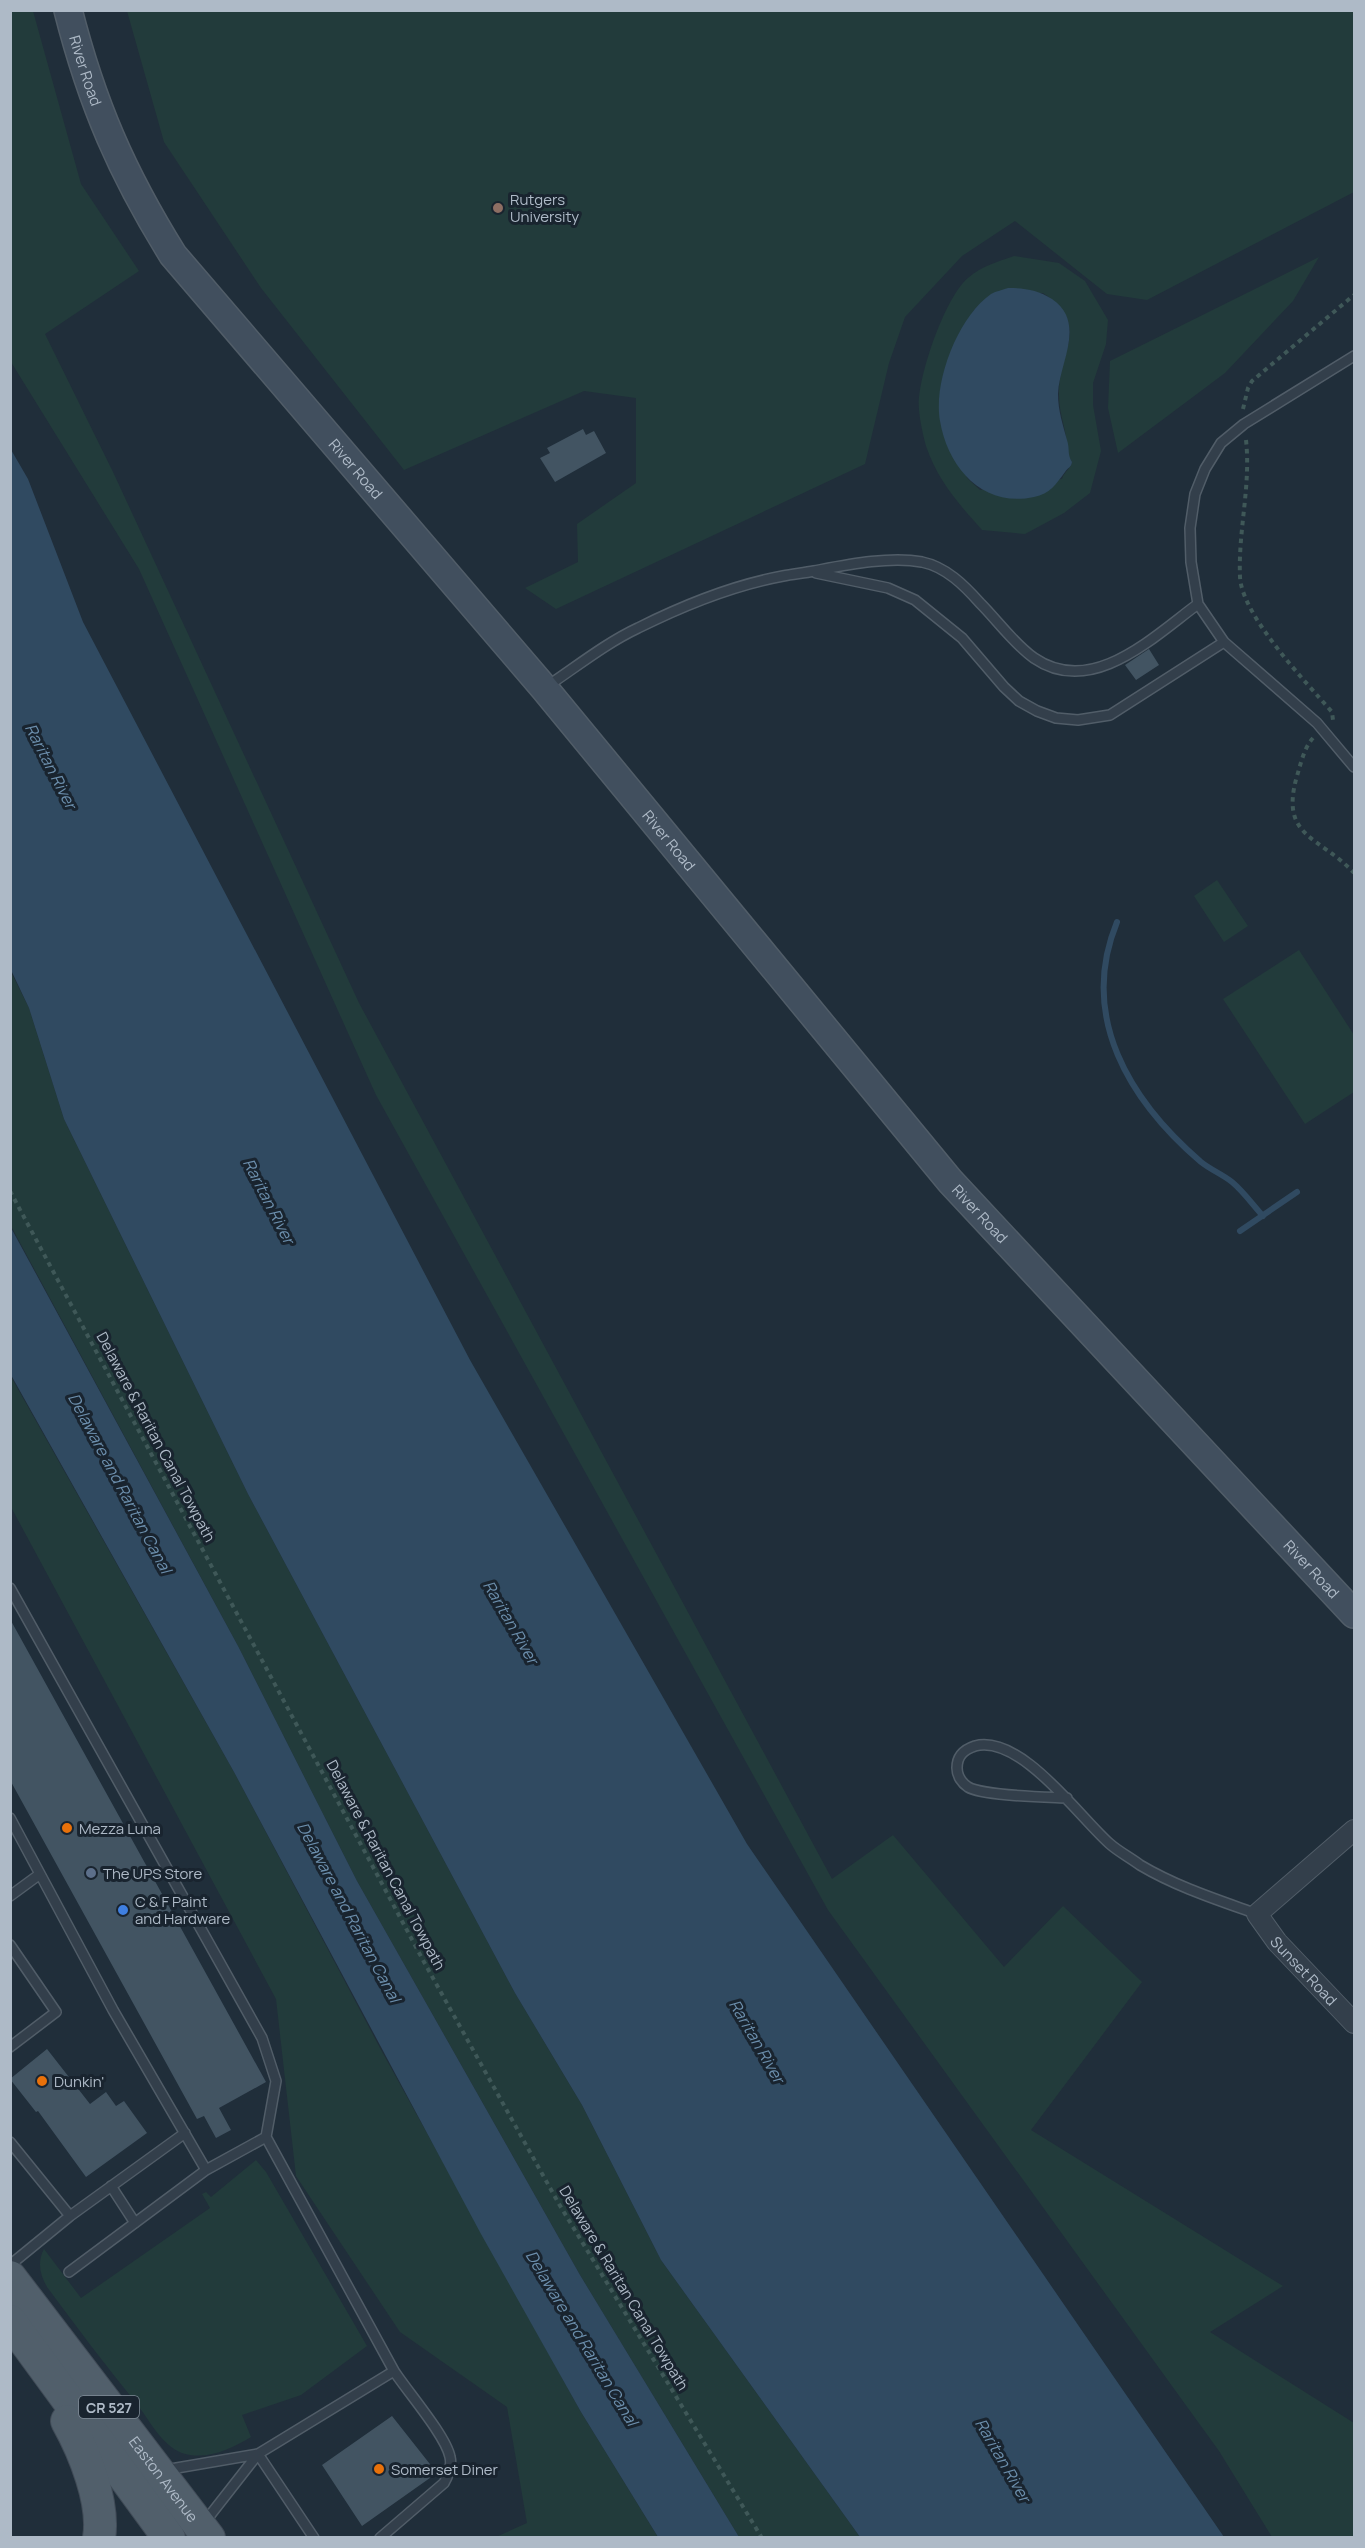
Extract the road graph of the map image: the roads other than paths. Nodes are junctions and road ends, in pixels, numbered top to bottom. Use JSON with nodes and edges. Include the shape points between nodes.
{"nodes":[{"id":1,"x":68,"y":10,"type":"edge"},
{"id":2,"x":1354,"y":356,"type":"edge"},
{"id":3,"x":811,"y":572,"type":"junction"},
{"id":4,"x":1198,"y":604,"type":"junction"},
{"id":5,"x":1224,"y":642,"type":"junction"},
{"id":6,"x":544,"y":688,"type":"junction"},
{"id":7,"x":1354,"y":767,"type":"edge"},
{"id":8,"x":10,"y":1588,"type":"edge"},
{"id":9,"x":1354,"y":1614,"type":"edge"},
{"id":10,"x":1067,"y":1798,"type":"junction"},
{"id":11,"x":10,"y":1818,"type":"edge"},
{"id":12,"x":1354,"y":1830,"type":"edge"},
{"id":13,"x":40,"y":1874,"type":"junction"},
{"id":14,"x":10,"y":1896,"type":"edge"},
{"id":15,"x":1257,"y":1914,"type":"junction"},
{"id":16,"x":10,"y":1945,"type":"edge"},
{"id":17,"x":1354,"y":2023,"type":"edge"},
{"id":18,"x":10,"y":2047,"type":"edge"},
{"id":19,"x":185,"y":2133,"type":"junction"},
{"id":20,"x":266,"y":2137,"type":"junction"},
{"id":21,"x":10,"y":2142,"type":"edge"},
{"id":22,"x":206,"y":2170,"type":"junction"},
{"id":23,"x":111,"y":2186,"type":"junction"},
{"id":24,"x":70,"y":2216,"type":"junction"},
{"id":25,"x":135,"y":2223,"type":"junction"},
{"id":26,"x":10,"y":2265,"type":"edge"},
{"id":27,"x":69,"y":2272,"type":"dead end"},
{"id":28,"x":10,"y":2277,"type":"edge"},
{"id":29,"x":13,"y":2325,"type":"edge"},
{"id":30,"x":394,"y":2371,"type":"junction"},
{"id":31,"x":258,"y":2454,"type":"junction"},
{"id":32,"x":158,"y":2471,"type":"junction"},
{"id":33,"x":205,"y":2532,"type":"edge"},
{"id":34,"x":99,"y":2538,"type":"edge"},
{"id":35,"x":169,"y":2538,"type":"edge"},
{"id":36,"x":314,"y":2538,"type":"edge"},
{"id":37,"x":380,"y":2538,"type":"edge"}],
"edges":[{"from":1,"to":6,"type":"main road","name":"River Road","via":[[89,86],[110,140],[139,201],[172,255]]},
{"from":2,"to":4,"type":"lane","via":[[1244,424],[1221,443],[1195,494],[1190,528]]},
{"from":3,"to":4,"type":"lane","via":[[848,564],[903,561],[934,566],[963,585],[1034,657],[1065,670],[1084,670],[1116,661]]},
{"from":3,"to":5,"type":"lane","via":[[888,588],[915,600],[962,638],[1019,700],[1056,718],[1078,720],[1110,715]]},
{"from":3,"to":6,"type":"lane","via":[[725,592],[636,628]]},
{"from":4,"to":5,"type":"lane"},
{"from":5,"to":7,"type":"lane","via":[[1325,731]]},
{"from":6,"to":9,"type":"main road","name":"River Road","via":[[950,1181]]},
{"from":8,"to":20,"type":"lane","via":[[262,2038],[276,2081]]},
{"from":10,"to":10,"type":"lane","via":[[969,1788],[957,1771],[958,1758],[966,1749],[982,1745],[999,1747],[1039,1772]]},
{"from":10,"to":15,"type":"lane","via":[[1110,1844],[1142,1865],[1172,1882]]},
{"from":11,"to":13,"type":"lane"},
{"from":12,"to":15,"type":"street"},
{"from":13,"to":14,"type":"lane"},
{"from":13,"to":19,"type":"lane"},
{"from":15,"to":17,"type":"street","name":"Sunset Road","via":[[1277,1942]]},
{"from":16,"to":18,"type":"lane","via":[[56,2012]]},
{"from":19,"to":22,"type":"lane"},
{"from":19,"to":23,"type":"lane"},
{"from":20,"to":22,"type":"lane"},
{"from":20,"to":30,"type":"lane"},
{"from":21,"to":24,"type":"lane"},
{"from":22,"to":25,"type":"lane"},
{"from":23,"to":24,"type":"lane"},
{"from":23,"to":25,"type":"lane"},
{"from":24,"to":26,"type":"lane"},
{"from":25,"to":27,"type":"lane"},
{"from":28,"to":32,"type":"main road","name":"Easton Avenue","number":"CR 527"},
{"from":29,"to":34,"type":"main road","via":[[84,2458],[97,2499]]},
{"from":29,"to":35,"type":"main road","name":"Easton Avenue","number":"CR 527"},
{"from":30,"to":31,"type":"lane"},
{"from":30,"to":37,"type":"lane","via":[[451,2458],[444,2484]]},
{"from":31,"to":32,"type":"lane"},
{"from":31,"to":33,"type":"lane"},
{"from":31,"to":36,"type":"lane"},
{"from":32,"to":33,"type":"main road","name":"Easton Avenue","number":"CR 527"}]}
